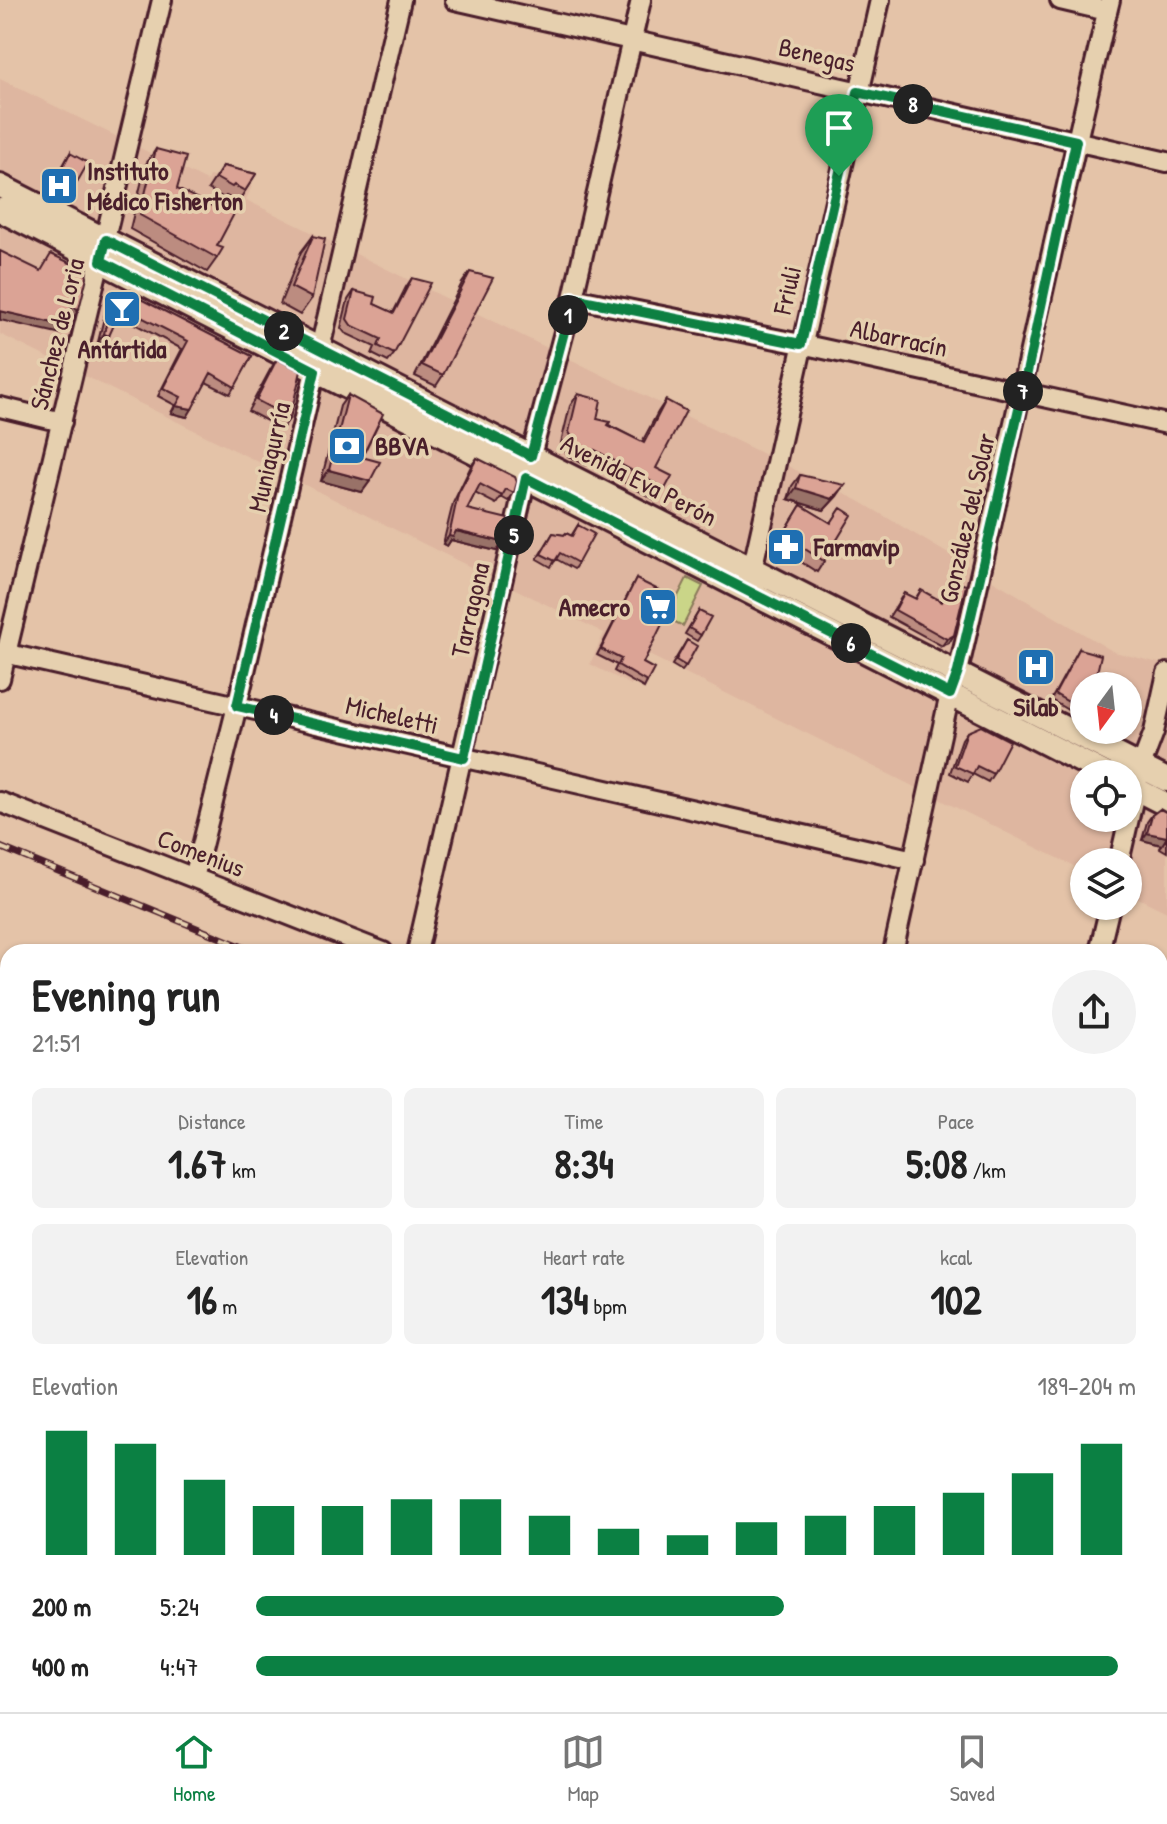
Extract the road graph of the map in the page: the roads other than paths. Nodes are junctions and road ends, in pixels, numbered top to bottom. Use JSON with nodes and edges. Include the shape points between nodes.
{"nodes":[{"id":1,"x":162,"y":0,"type":"edge"},
{"id":2,"x":401,"y":0,"type":"edge"},
{"id":3,"x":455,"y":0,"type":"edge"},
{"id":4,"x":641,"y":0,"type":"edge"},
{"id":5,"x":880,"y":0,"type":"edge"},
{"id":6,"x":1060,"y":0,"type":"edge"},
{"id":7,"x":1108,"y":6,"type":"edge"},
{"id":8,"x":633,"y":39,"type":"junction"},
{"id":9,"x":858,"y":92,"type":"junction"},
{"id":10,"x":1076,"y":141,"type":"junction"},
{"id":11,"x":1167,"y":162,"type":"edge"},
{"id":12,"x":0,"y":186,"type":"edge"},
{"id":13,"x":0,"y":210,"type":"edge"},
{"id":14,"x":103,"y":250,"type":"junction"},
{"id":15,"x":573,"y":298,"type":"junction"},
{"id":16,"x":801,"y":344,"type":"junction"},
{"id":17,"x":318,"y":360,"type":"junction"},
{"id":18,"x":1023,"y":391,"type":"junction"},
{"id":19,"x":0,"y":407,"type":"edge"},
{"id":20,"x":62,"y":422,"type":"junction"},
{"id":21,"x":1167,"y":424,"type":"edge"},
{"id":22,"x":529,"y":467,"type":"junction"},
{"id":23,"x":751,"y":568,"type":"junction"},
{"id":24,"x":749,"y":592,"type":"junction"},
{"id":25,"x":3,"y":653,"type":"edge"},
{"id":26,"x":958,"y":672,"type":"junction"},
{"id":27,"x":1167,"y":673,"type":"edge"},
{"id":28,"x":0,"y":679,"type":"edge"},
{"id":29,"x":950,"y":694,"type":"junction"},
{"id":30,"x":237,"y":706,"type":"junction"},
{"id":31,"x":464,"y":758,"type":"junction"},
{"id":32,"x":1079,"y":760,"type":"edge"},
{"id":33,"x":1129,"y":760,"type":"edge"},
{"id":34,"x":1142,"y":763,"type":"edge"},
{"id":35,"x":1142,"y":767,"type":"edge"},
{"id":36,"x":1167,"y":780,"type":"edge"},
{"id":37,"x":1142,"y":792,"type":"edge"},
{"id":38,"x":0,"y":802,"type":"edge"},
{"id":39,"x":1167,"y":805,"type":"edge"},
{"id":40,"x":914,"y":860,"type":"junction"},
{"id":41,"x":194,"y":878,"type":"junction"},
{"id":42,"x":1107,"y":920,"type":"edge"},
{"id":43,"x":363,"y":944,"type":"edge"},
{"id":44,"x":419,"y":944,"type":"edge"},
{"id":45,"x":895,"y":944,"type":"edge"},
{"id":46,"x":1101,"y":944,"type":"edge"}],
"edges":[{"from":1,"to":14,"type":"street","name":"Sánchez de Loria"},
{"from":2,"to":17,"type":"street","name":"Muniagurría"},
{"from":3,"to":8,"type":"street","name":"Benegas"},
{"from":4,"to":8,"type":"street","name":"Tarragona"},
{"from":5,"to":9,"type":"street","name":"Friuli"},
{"from":6,"to":7,"type":"street"},
{"from":7,"to":10,"type":"street","name":"González del Solar"},
{"from":8,"to":9,"type":"street","name":"Benegas"},
{"from":8,"to":15,"type":"street","name":"Tarragona"},
{"from":9,"to":10,"type":"street","name":"Benegas"},
{"from":9,"to":16,"type":"street","name":"Friuli"},
{"from":10,"to":11,"type":"street","name":"Benegas"},
{"from":10,"to":18,"type":"street","name":"González del Solar"},
{"from":12,"to":14,"type":"main road","name":"Avenida Eva Perón"},
{"from":13,"to":14,"type":"main road","name":"Avenida Eva Perón"},
{"from":14,"to":17,"type":"main road","name":"Avenida Eva Perón"},
{"from":14,"to":20,"type":"street","name":"Sánchez de Loria"},
{"from":15,"to":16,"type":"street","name":"Albarracín"},
{"from":15,"to":22,"type":"street","name":"Tarragona"},
{"from":16,"to":18,"type":"street","name":"Albarracín"},
{"from":16,"to":23,"type":"street","name":"Friuli"},
{"from":17,"to":22,"type":"main road","name":"Avenida Eva Perón"},
{"from":17,"to":30,"type":"street","name":"Muniagurría"},
{"from":18,"to":21,"type":"street","name":"Albarracín"},
{"from":18,"to":26,"type":"street","name":"González del Solar"},
{"from":19,"to":20,"type":"street"},
{"from":20,"to":25,"type":"street","name":"Sánchez de Loria"},
{"from":22,"to":23,"type":"main road","name":"Avenida Eva Perón"},
{"from":22,"to":24,"type":"main road","name":"Avenida Eva Perón"},
{"from":22,"to":31,"type":"street","name":"Tarragona"},
{"from":23,"to":24,"type":"street","name":"Friuli"},
{"from":23,"to":26,"type":"main road","name":"Avenida Eva Perón"},
{"from":24,"to":29,"type":"main road","name":"Avenida Eva Perón"},
{"from":25,"to":28,"type":"street","name":"Sánchez de Loria"},
{"from":25,"to":30,"type":"street","name":"Micheletti"},
{"from":26,"to":29,"type":"street","name":"González del Solar"},
{"from":26,"to":33,"type":"main road","name":"Avenida Eva Perón"},
{"from":27,"to":34,"type":"street"},
{"from":29,"to":32,"type":"main road","name":"Avenida Eva Perón"},
{"from":29,"to":40,"type":"street","name":"González del Solar"},
{"from":30,"to":31,"type":"street","name":"Micheletti"},
{"from":30,"to":41,"type":"street","name":"Muniagurría"},
{"from":31,"to":40,"type":"street","name":"Micheletti"},
{"from":31,"to":44,"type":"street","name":"Tarragona"},
{"from":35,"to":36,"type":"main road","name":"Avenida Eva Perón"},
{"from":37,"to":39,"type":"main road"},
{"from":38,"to":41,"type":"street","name":"Comenius"},
{"from":40,"to":45,"type":"street","name":"González del Solar"},
{"from":41,"to":43,"type":"street","name":"Comenius"},
{"from":42,"to":46,"type":"street"}]}
